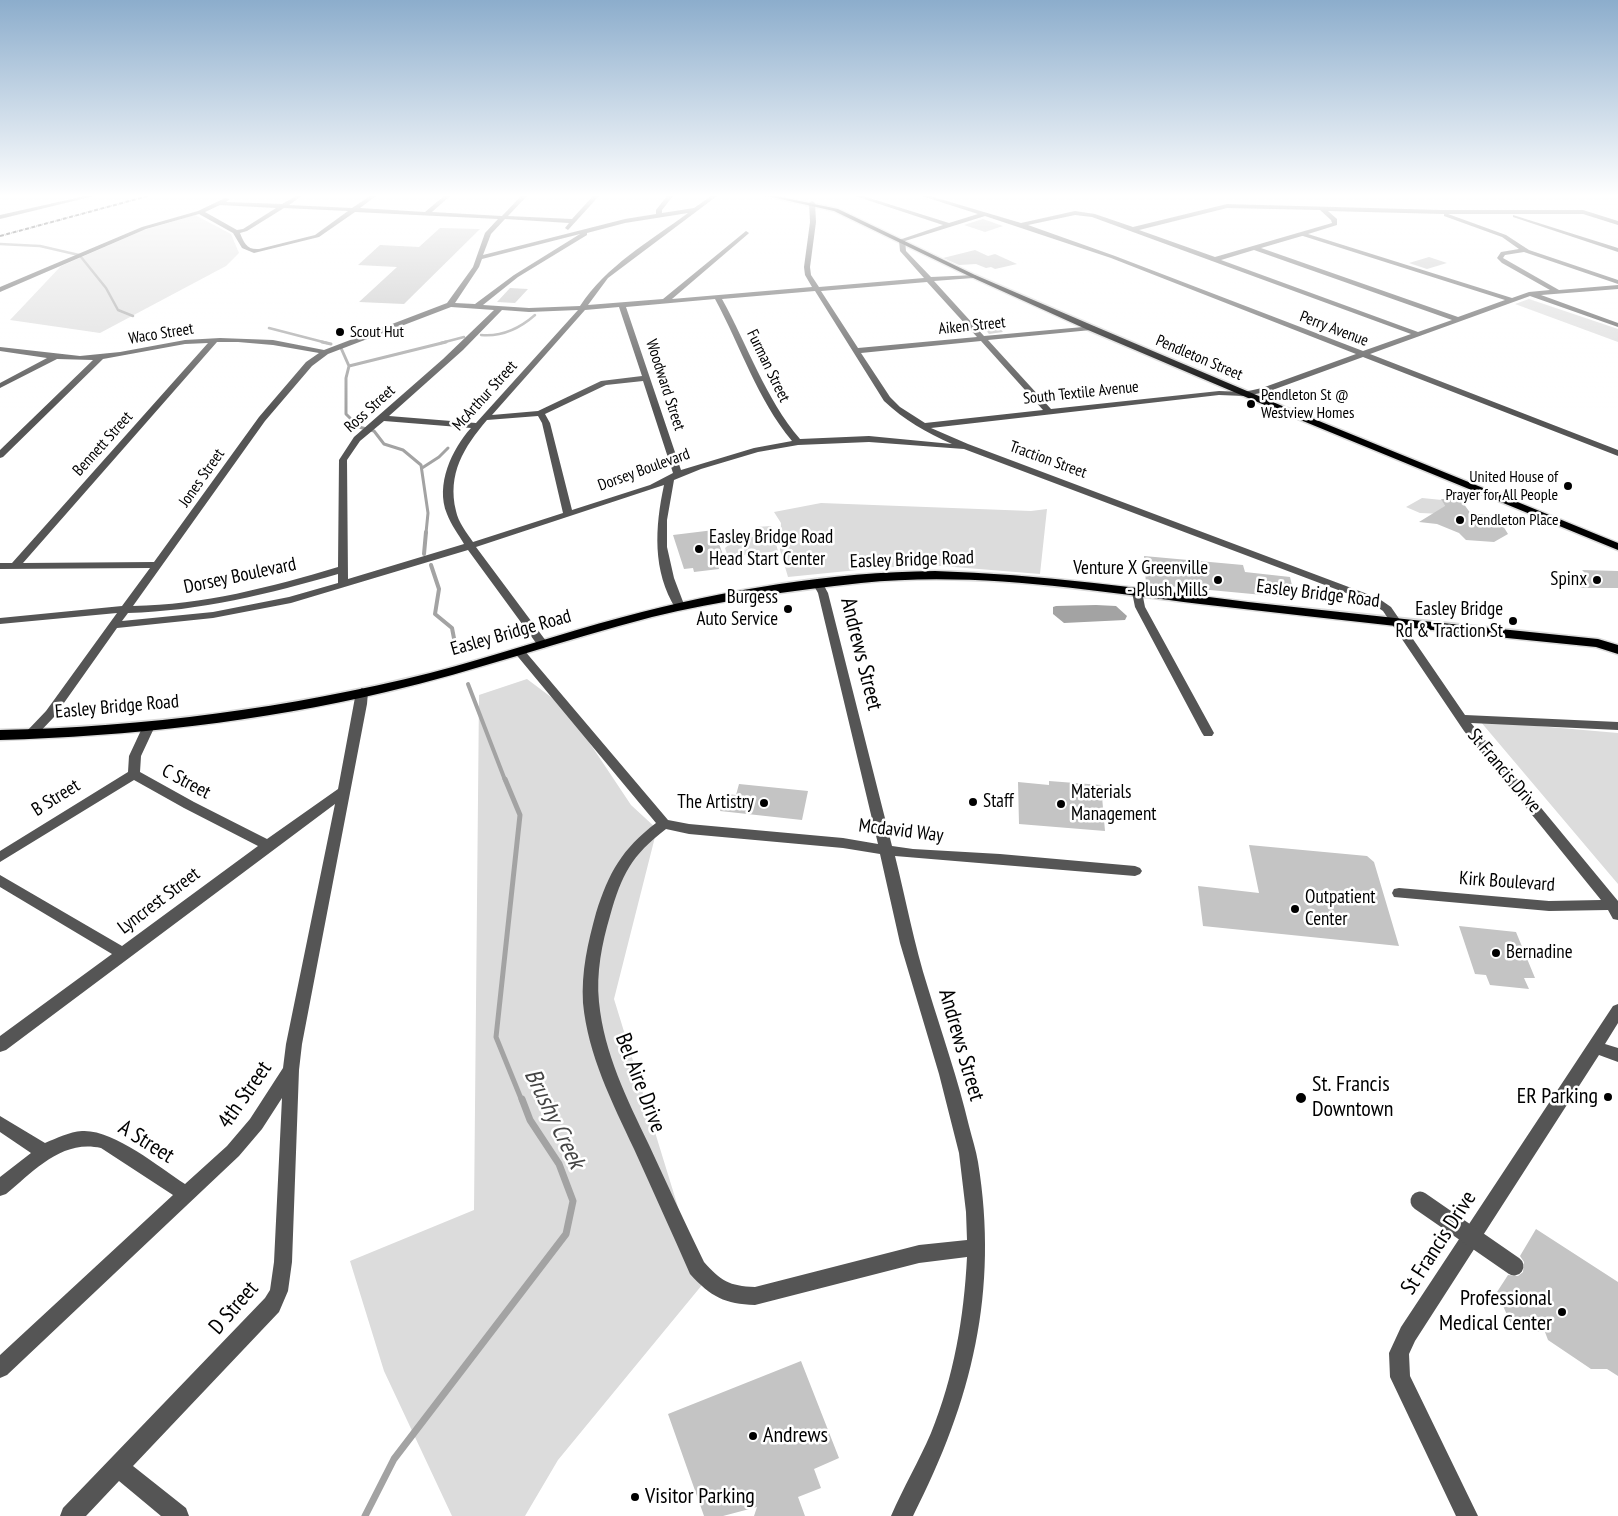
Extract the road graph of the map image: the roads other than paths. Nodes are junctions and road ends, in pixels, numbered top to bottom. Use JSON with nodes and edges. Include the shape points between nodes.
{"nodes":[{"id":1,"x":52,"y":267,"type":"edge"},
{"id":2,"x":474,"y":267,"type":"edge"},
{"id":3,"x":534,"y":267,"type":"edge"},
{"id":4,"x":619,"y":267,"type":"edge"},
{"id":5,"x":706,"y":267,"type":"edge"},
{"id":6,"x":807,"y":267,"type":"edge"},
{"id":7,"x":918,"y":267,"type":"edge"},
{"id":8,"x":955,"y":267,"type":"edge"},
{"id":9,"x":1136,"y":267,"type":"edge"},
{"id":10,"x":1237,"y":267,"type":"edge"},
{"id":11,"x":1308,"y":267,"type":"edge"},
{"id":12,"x":1406,"y":267,"type":"edge"},
{"id":13,"x":1513,"y":267,"type":"edge"},
{"id":14,"x":1574,"y":267,"type":"edge"},
{"id":15,"x":973,"y":276,"type":"junction"},
{"id":16,"x":930,"y":280,"type":"junction"},
{"id":17,"x":1618,"y":282,"type":"edge"},
{"id":18,"x":1618,"y":287,"type":"edge"},
{"id":19,"x":1,"y":288,"type":"edge"},
{"id":20,"x":816,"y":289,"type":"junction"},
{"id":21,"x":1556,"y":291,"type":"junction"},
{"id":22,"x":1529,"y":294,"type":"junction"},
{"id":23,"x":718,"y":298,"type":"junction"},
{"id":24,"x":1512,"y":300,"type":"junction"},
{"id":25,"x":664,"y":302,"type":"junction"},
{"id":26,"x":450,"y":305,"type":"junction"},
{"id":27,"x":622,"y":305,"type":"junction"},
{"id":28,"x":476,"y":307,"type":"junction"},
{"id":29,"x":500,"y":308,"type":"junction"},
{"id":30,"x":583,"y":308,"type":"junction"},
{"id":31,"x":1457,"y":319,"type":"junction"},
{"id":32,"x":1618,"y":325,"type":"edge"},
{"id":33,"x":1091,"y":328,"type":"junction"},
{"id":34,"x":1418,"y":334,"type":"junction"},
{"id":35,"x":983,"y":339,"type":"junction"},
{"id":36,"x":214,"y":341,"type":"junction"},
{"id":37,"x":0,"y":349,"type":"edge"},
{"id":38,"x":856,"y":351,"type":"junction"},
{"id":39,"x":326,"y":352,"type":"junction"},
{"id":40,"x":1361,"y":354,"type":"junction"},
{"id":41,"x":101,"y":356,"type":"junction"},
{"id":42,"x":55,"y":357,"type":"junction"},
{"id":43,"x":646,"y":378,"type":"junction"},
{"id":44,"x":0,"y":386,"type":"edge"},
{"id":45,"x":1244,"y":394,"type":"junction"},
{"id":46,"x":1048,"y":411,"type":"junction"},
{"id":47,"x":540,"y":413,"type":"junction"},
{"id":48,"x":382,"y":418,"type":"junction"},
{"id":49,"x":486,"y":418,"type":"junction"},
{"id":50,"x":478,"y":426,"type":"junction"},
{"id":51,"x":922,"y":426,"type":"junction"},
{"id":52,"x":798,"y":442,"type":"junction"},
{"id":53,"x":966,"y":446,"type":"junction"},
{"id":54,"x":1618,"y":453,"type":"edge"},
{"id":55,"x":0,"y":455,"type":"edge"},
{"id":56,"x":674,"y":477,"type":"junction"},
{"id":57,"x":568,"y":514,"type":"junction"},
{"id":58,"x":470,"y":546,"type":"junction"},
{"id":59,"x":1618,"y":547,"type":"edge"},
{"id":60,"x":158,"y":564,"type":"junction"},
{"id":61,"x":0,"y":566,"type":"edge"},
{"id":62,"x":15,"y":566,"type":"junction"},
{"id":63,"x":342,"y":568,"type":"junction"},
{"id":64,"x":818,"y":584,"type":"junction"},
{"id":65,"x":343,"y":585,"type":"junction"},
{"id":66,"x":1137,"y":592,"type":"junction"},
{"id":67,"x":680,"y":607,"type":"junction"},
{"id":68,"x":126,"y":609,"type":"junction"},
{"id":69,"x":0,"y":621,"type":"edge"},
{"id":70,"x":1396,"y":623,"type":"junction"},
{"id":71,"x":114,"y":625,"type":"junction"},
{"id":72,"x":1618,"y":640,"type":"edge"},
{"id":73,"x":1598,"y":643,"type":"junction"},
{"id":74,"x":543,"y":646,"type":"junction"},
{"id":75,"x":1618,"y":650,"type":"edge"},
{"id":76,"x":520,"y":652,"type":"junction"},
{"id":77,"x":362,"y":692,"type":"junction"},
{"id":78,"x":1462,"y":719,"type":"junction"},
{"id":79,"x":149,"y":726,"type":"junction"},
{"id":80,"x":1618,"y":726,"type":"edge"},
{"id":81,"x":1208,"y":733,"type":"dead end"},
{"id":82,"x":0,"y":735,"type":"edge"},
{"id":83,"x":30,"y":735,"type":"junction"},
{"id":84,"x":134,"y":774,"type":"junction"},
{"id":85,"x":344,"y":791,"type":"junction"},
{"id":86,"x":664,"y":824,"type":"junction"},
{"id":87,"x":268,"y":845,"type":"junction"},
{"id":88,"x":886,"y":849,"type":"junction"},
{"id":89,"x":0,"y":858,"type":"edge"},
{"id":90,"x":1135,"y":871,"type":"dead end"},
{"id":91,"x":0,"y":880,"type":"edge"},
{"id":92,"x":1399,"y":893,"type":"dead end"},
{"id":93,"x":1615,"y":910,"type":"edge"},
{"id":94,"x":123,"y":953,"type":"junction"},
{"id":95,"x":1618,"y":1010,"type":"edge"},
{"id":96,"x":0,"y":1045,"type":"edge"},
{"id":97,"x":1596,"y":1047,"type":"junction"},
{"id":98,"x":1618,"y":1055,"type":"edge"},
{"id":99,"x":291,"y":1070,"type":"junction"},
{"id":100,"x":0,"y":1123,"type":"edge"},
{"id":101,"x":44,"y":1152,"type":"junction"},
{"id":102,"x":0,"y":1188,"type":"edge"},
{"id":103,"x":187,"y":1195,"type":"junction"},
{"id":104,"x":1420,"y":1201,"type":"dead end"},
{"id":105,"x":977,"y":1247,"type":"junction"},
{"id":106,"x":1514,"y":1266,"type":"dead end"},
{"id":107,"x":0,"y":1368,"type":"edge"},
{"id":108,"x":118,"y":1467,"type":"junction"},
{"id":109,"x":71,"y":1516,"type":"edge"},
{"id":110,"x":178,"y":1516,"type":"edge"},
{"id":111,"x":902,"y":1516,"type":"edge"},
{"id":112,"x":1467,"y":1516,"type":"edge"}],
"edges":[{"from":1,"to":19,"type":"street"},
{"from":2,"to":26,"type":"street"},
{"from":3,"to":28,"type":"street"},
{"from":4,"to":30,"type":"street","name":"McArthur Street","via":[[606,277]]},
{"from":5,"to":25,"type":"street"},
{"from":6,"to":20,"type":"street","name":"Traction Street"},
{"from":7,"to":16,"type":"street"},
{"from":8,"to":15,"type":"main road","name":"Pendleton Street"},
{"from":9,"to":40,"type":"street","name":"Perry Avenue"},
{"from":10,"to":34,"type":"street"},
{"from":11,"to":31,"type":"street"},
{"from":12,"to":24,"type":"street"},
{"from":13,"to":21,"type":"street"},
{"from":14,"to":17,"type":"street"},
{"from":15,"to":16,"type":"street"},
{"from":15,"to":33,"type":"main road","name":"Pendleton Street"},
{"from":16,"to":20,"type":"street"},
{"from":16,"to":35,"type":"street"},
{"from":18,"to":21,"type":"street","name":"South Textile Avenue"},
{"from":20,"to":23,"type":"street"},
{"from":20,"to":38,"type":"street","name":"Traction Street"},
{"from":21,"to":22,"type":"street","name":"South Textile Avenue"},
{"from":22,"to":24,"type":"street","name":"South Textile Avenue"},
{"from":22,"to":32,"type":"street"},
{"from":23,"to":25,"type":"street"},
{"from":23,"to":52,"type":"street","name":"Furman Street","via":[[773,409],[785,429]]},
{"from":24,"to":31,"type":"street","name":"South Textile Avenue"},
{"from":25,"to":27,"type":"street"},
{"from":26,"to":28,"type":"street"},
{"from":26,"to":39,"type":"street","name":"Jones Street"},
{"from":27,"to":30,"type":"street"},
{"from":27,"to":43,"type":"street","name":"Woodward Street"},
{"from":28,"to":29,"type":"street"},
{"from":29,"to":30,"type":"street"},
{"from":29,"to":48,"type":"street","name":"Ross Street","via":[[478,332]]},
{"from":30,"to":49,"type":"street","name":"McArthur Street"},
{"from":31,"to":34,"type":"street","name":"South Textile Avenue"},
{"from":33,"to":35,"type":"street","name":"Aiken Street"},
{"from":33,"to":45,"type":"main road","name":"Pendleton Street"},
{"from":34,"to":40,"type":"street","name":"South Textile Avenue"},
{"from":35,"to":38,"type":"street","name":"Aiken Street"},
{"from":35,"to":46,"type":"street"},
{"from":36,"to":39,"type":"street","name":"Waco Street","via":[[272,342]]},
{"from":36,"to":41,"type":"street","name":"Waco Street"},
{"from":36,"to":62,"type":"street","name":"Bennett Street"},
{"from":37,"to":42,"type":"street","name":"Waco Street"},
{"from":38,"to":51,"type":"street","name":"Traction Street","via":[[887,399]]},
{"from":39,"to":60,"type":"street","name":"Jones Street","via":[[309,364],[262,419]]},
{"from":40,"to":45,"type":"street","name":"South Textile Avenue","via":[[1264,390]]},
{"from":40,"to":54,"type":"street","name":"Perry Avenue"},
{"from":41,"to":42,"type":"street","name":"Waco Street"},
{"from":41,"to":55,"type":"street"},
{"from":42,"to":44,"type":"street"},
{"from":43,"to":47,"type":"street","via":[[604,383]]},
{"from":43,"to":56,"type":"street","name":"Woodward Street"},
{"from":45,"to":46,"type":"street","name":"South Textile Avenue","via":[[1219,393]]},
{"from":45,"to":59,"type":"main road","name":"Pendleton Street"},
{"from":46,"to":51,"type":"street","name":"South Textile Avenue"},
{"from":47,"to":49,"type":"street"},
{"from":47,"to":57,"type":"street","via":[[546,423]]},
{"from":48,"to":50,"type":"street"},
{"from":48,"to":63,"type":"street","name":"Ross Street","via":[[349,448],[343,460]]},
{"from":49,"to":50,"type":"street","name":"McArthur Street"},
{"from":50,"to":58,"type":"street","name":"McArthur Street","via":[[458,452],[448,486],[451,513]]},
{"from":51,"to":53,"type":"street","name":"Traction Street"},
{"from":52,"to":53,"type":"street","name":"Dorsey Boulevard","via":[[870,439]]},
{"from":52,"to":56,"type":"street","name":"Dorsey Boulevard","via":[[757,450]]},
{"from":53,"to":70,"type":"street","name":"Traction Street","via":[[1374,600],[1387,609]]},
{"from":56,"to":57,"type":"street","name":"Dorsey Boulevard"},
{"from":56,"to":67,"type":"street","via":[[662,522],[662,544],[670,584]]},
{"from":57,"to":58,"type":"street","name":"Dorsey Boulevard"},
{"from":58,"to":65,"type":"street","name":"Dorsey Boulevard"},
{"from":58,"to":74,"type":"street","name":"McArthur Street"},
{"from":60,"to":62,"type":"street"},
{"from":60,"to":68,"type":"street","name":"Jones Street"},
{"from":61,"to":62,"type":"street"},
{"from":63,"to":65,"type":"street"},
{"from":63,"to":68,"type":"street","name":"Dorsey Boulevard","via":[[274,589],[223,600],[155,609]]},
{"from":64,"to":66,"type":"highway","name":"Easley Bridge Road","via":[[886,577],[973,576]]},
{"from":64,"to":67,"type":"highway","name":"Easley Bridge Road"},
{"from":64,"to":88,"type":"street","name":"Andrews Street","via":[[823,593]]},
{"from":65,"to":71,"type":"street","name":"Dorsey Boulevard","via":[[240,611]]},
{"from":66,"to":70,"type":"highway","name":"Easley Bridge Road"},
{"from":66,"to":81,"type":"street","via":[[1140,607]]},
{"from":67,"to":74,"type":"highway","name":"Easley Bridge Road"},
{"from":68,"to":69,"type":"street","name":"Dorsey Boulevard"},
{"from":68,"to":71,"type":"street","name":"Jones Street"},
{"from":70,"to":73,"type":"highway","name":"Easley Bridge Road"},
{"from":70,"to":78,"type":"street","name":"St Francis Drive"},
{"from":71,"to":83,"type":"street","name":"Jones Street","via":[[50,714]]},
{"from":72,"to":73,"type":"highway","name":"Easley Bridge Road"},
{"from":73,"to":75,"type":"highway","name":"Easley Bridge Road"},
{"from":74,"to":76,"type":"highway","name":"Easley Bridge Road"},
{"from":76,"to":77,"type":"highway","name":"Easley Bridge Road"},
{"from":76,"to":86,"type":"street"},
{"from":77,"to":79,"type":"highway","name":"Easley Bridge Road"},
{"from":77,"to":85,"type":"street","name":"4th Street"},
{"from":78,"to":80,"type":"street"},
{"from":78,"to":93,"type":"street","name":"St Francis Drive"},
{"from":79,"to":83,"type":"highway","name":"Easley Bridge Road"},
{"from":79,"to":84,"type":"street","name":"C Street","via":[[135,756]]},
{"from":82,"to":83,"type":"highway","name":"Easley Bridge Road"},
{"from":84,"to":87,"type":"street","name":"C Street"},
{"from":84,"to":89,"type":"street","name":"B Street"},
{"from":85,"to":87,"type":"street","name":"Lyncrest Street"},
{"from":85,"to":99,"type":"street","name":"4th Street"},
{"from":86,"to":88,"type":"street","name":"Mcdavid Way"},
{"from":86,"to":105,"type":"street","name":"Bel Aire Drive","via":[[632,850],[616,877],[600,926],[590,1000],[608,1073],[697,1268],[723,1292],[755,1296],[919,1254]]},
{"from":87,"to":94,"type":"street","name":"Lyncrest Street"},
{"from":88,"to":90,"type":"street","name":"Mcdavid Way","via":[[913,854]]},
{"from":88,"to":105,"type":"street","name":"Andrews Street","via":[[907,942],[949,1077],[970,1164]]},
{"from":91,"to":94,"type":"street"},
{"from":92,"to":93,"type":"street","name":"Kirk Boulevard"},
{"from":94,"to":96,"type":"street","name":"Lyncrest Street"},
{"from":95,"to":97,"type":"street","name":"St Francis Drive"},
{"from":97,"to":98,"type":"street"},
{"from":97,"to":112,"type":"street","name":"St Francis Drive","via":[[1408,1334],[1399,1353],[1400,1377]]},
{"from":99,"to":103,"type":"street","name":"4th Street","via":[[256,1124],[233,1152]]},
{"from":99,"to":108,"type":"street","name":"D Street","via":[[279,1291],[272,1305]]},
{"from":100,"to":101,"type":"street"},
{"from":101,"to":102,"type":"street","name":"A Street"},
{"from":101,"to":103,"type":"street","name":"A Street","via":[[80,1137],[105,1141]]},
{"from":103,"to":107,"type":"street","name":"4th Street"},
{"from":104,"to":106,"type":"street","bridge":true},
{"from":105,"to":111,"type":"street","name":"Andrews Street","via":[[976,1292],[961,1374],[941,1432]]},
{"from":108,"to":109,"type":"street","name":"D Street"},
{"from":108,"to":110,"type":"street"}]}
